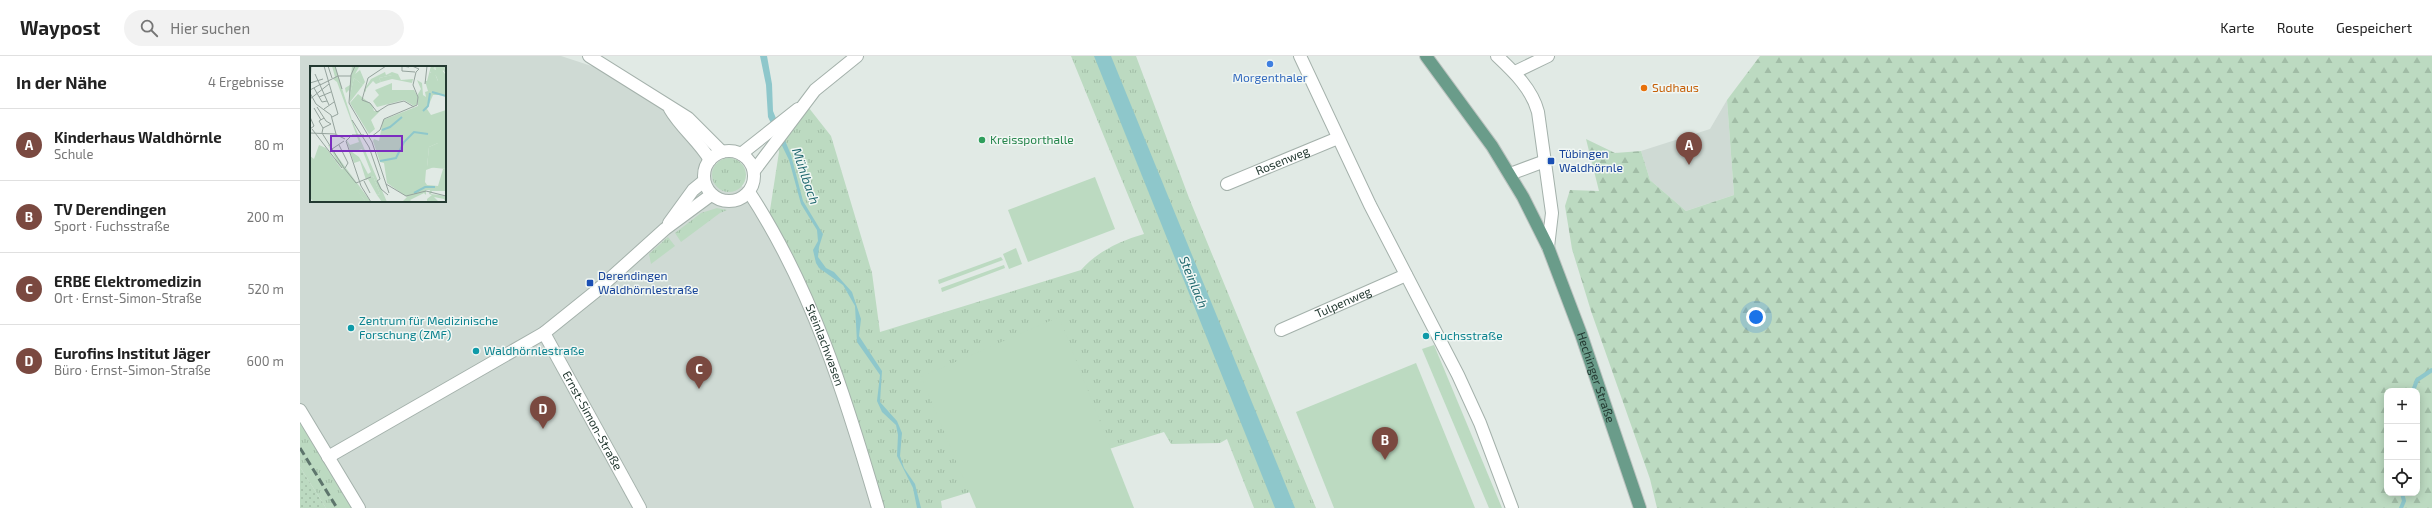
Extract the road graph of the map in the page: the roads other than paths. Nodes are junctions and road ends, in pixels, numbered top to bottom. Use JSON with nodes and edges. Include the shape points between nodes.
{"nodes":[{"id":1,"x":589,"y":56,"type":"edge"},
{"id":2,"x":857,"y":56,"type":"edge"},
{"id":3,"x":1300,"y":56,"type":"edge"},
{"id":4,"x":1426,"y":56,"type":"edge"},
{"id":5,"x":1497,"y":56,"type":"edge"},
{"id":6,"x":1548,"y":56,"type":"edge"},
{"id":7,"x":1515,"y":72,"type":"junction"},
{"id":8,"x":806,"y":103,"type":"junction"},
{"id":9,"x":684,"y":122,"type":"junction"},
{"id":10,"x":1338,"y":138,"type":"junction"},
{"id":11,"x":719,"y":149,"type":"junction"},
{"id":12,"x":741,"y":154,"type":"junction"},
{"id":13,"x":707,"y":156,"type":"junction"},
{"id":14,"x":1545,"y":161,"type":"junction"},
{"id":15,"x":754,"y":171,"type":"junction"},
{"id":16,"x":1510,"y":174,"type":"junction"},
{"id":17,"x":704,"y":181,"type":"junction"},
{"id":18,"x":1228,"y":184,"type":"dead end"},
{"id":19,"x":749,"y":192,"type":"junction"},
{"id":20,"x":711,"y":195,"type":"junction"},
{"id":21,"x":665,"y":229,"type":"junction"},
{"id":22,"x":1548,"y":247,"type":"junction"},
{"id":23,"x":1406,"y":276,"type":"junction"},
{"id":24,"x":1281,"y":330,"type":"dead end"},
{"id":25,"x":544,"y":333,"type":"junction"},
{"id":26,"x":300,"y":410,"type":"edge"},
{"id":27,"x":328,"y":457,"type":"junction"},
{"id":28,"x":359,"y":508,"type":"edge"},
{"id":29,"x":640,"y":508,"type":"edge"},
{"id":30,"x":878,"y":508,"type":"edge"},
{"id":31,"x":1512,"y":508,"type":"edge"},
{"id":32,"x":1640,"y":508,"type":"edge"}],
"edges":[{"from":1,"to":9,"type":"street","via":[[669,107]]},
{"from":2,"to":8,"type":"street","via":[[815,90]]},
{"from":3,"to":10,"type":"street"},
{"from":4,"to":16,"type":"main road","name":"Hechinger Straße"},
{"from":5,"to":7,"type":"street","name":"Hechinger Straße"},
{"from":6,"to":7,"type":"street"},
{"from":7,"to":14,"type":"street","name":"Hechinger Straße","via":[[1536,102]]},
{"from":8,"to":12,"type":"street"},
{"from":8,"to":15,"type":"street"},
{"from":9,"to":11,"type":"street"},
{"from":9,"to":13,"type":"street"},
{"from":10,"to":18,"type":"street","name":"Rosenweg"},
{"from":10,"to":23,"type":"street"},
{"from":11,"to":12,"type":"street"},
{"from":11,"to":13,"type":"street"},
{"from":12,"to":15,"type":"street"},
{"from":13,"to":17,"type":"street"},
{"from":14,"to":16,"type":"street"},
{"from":14,"to":22,"type":"street","name":"Hechinger Straße","via":[[1552,222]]},
{"from":15,"to":19,"type":"street"},
{"from":16,"to":22,"type":"main road","name":"Hechinger Straße"},
{"from":17,"to":20,"type":"street"},
{"from":17,"to":21,"type":"street","via":[[694,190]]},
{"from":19,"to":20,"type":"street","via":[[739,199],[728,202]]},
{"from":19,"to":30,"type":"street","name":"Steinlachwasen","via":[[768,223],[810,306],[843,393]]},
{"from":20,"to":21,"type":"street"},
{"from":21,"to":25,"type":"street","via":[[595,292]]},
{"from":22,"to":32,"type":"main road","name":"Hechinger Straße"},
{"from":23,"to":24,"type":"street","name":"Tulpenweg"},
{"from":23,"to":31,"type":"street","via":[[1458,374]]},
{"from":25,"to":27,"type":"street"},
{"from":25,"to":29,"type":"street","name":"Ernst-Simon-Straße"},
{"from":26,"to":27,"type":"street"},
{"from":27,"to":28,"type":"street"}]}
